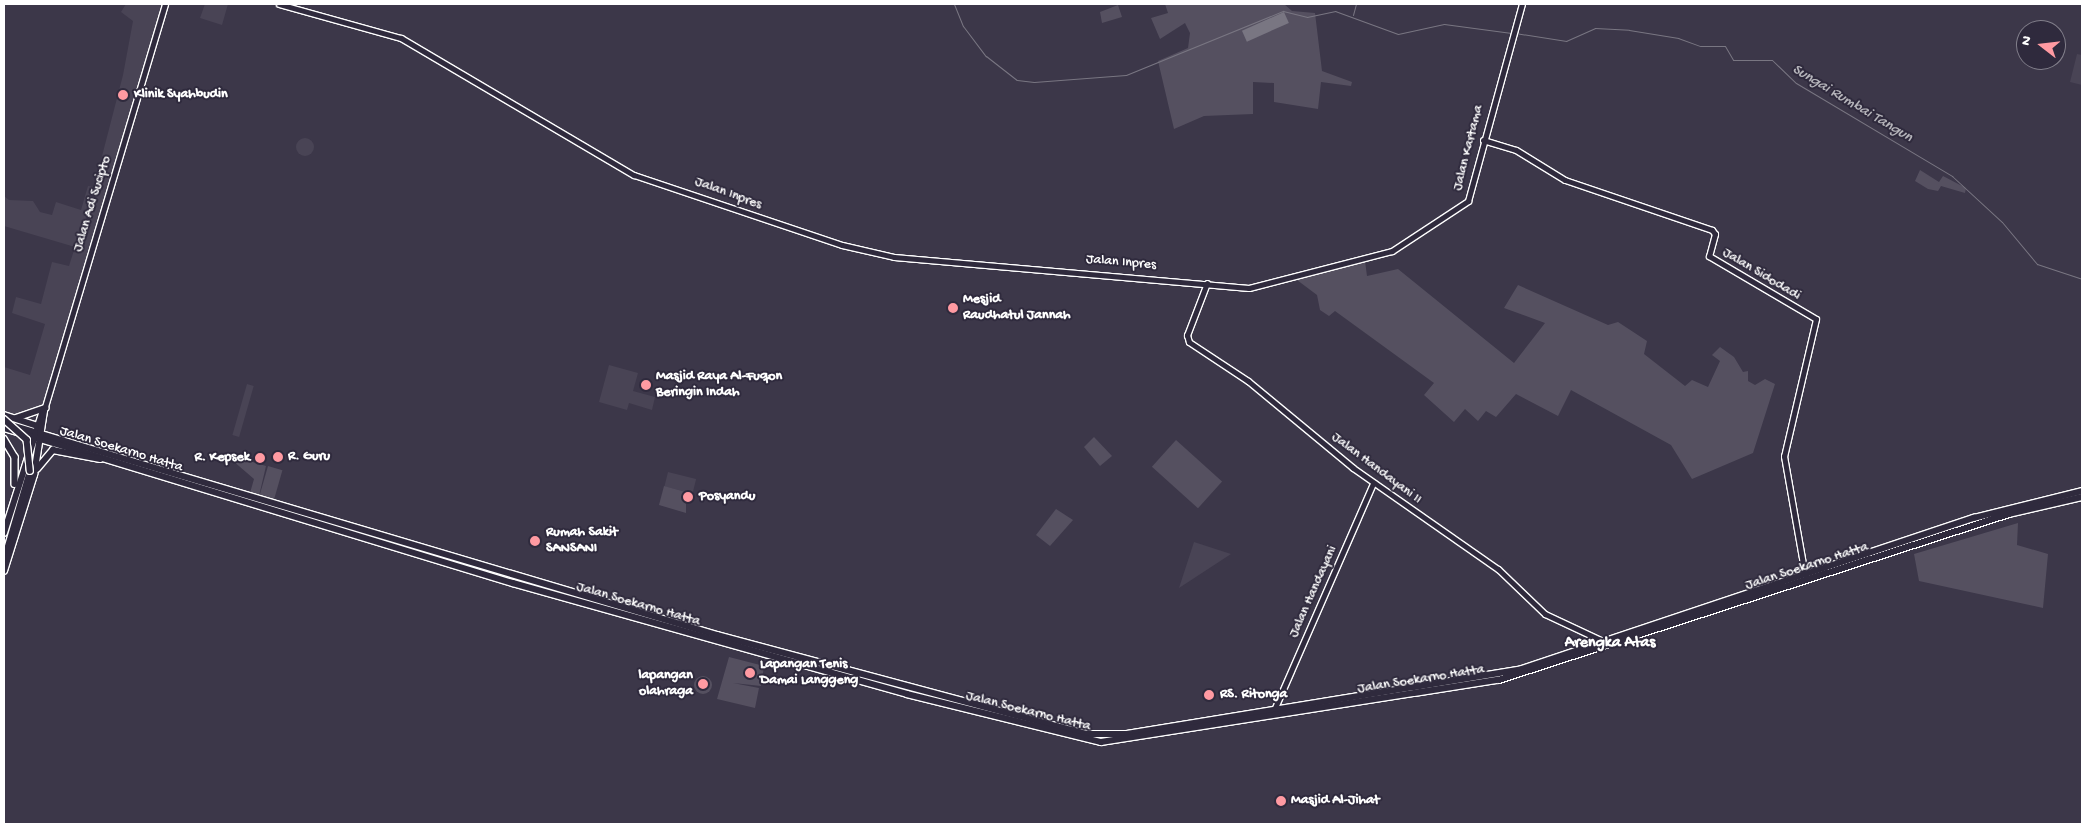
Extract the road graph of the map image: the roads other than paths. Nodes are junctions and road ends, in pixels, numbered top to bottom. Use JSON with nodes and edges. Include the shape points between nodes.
{"nodes":[{"id":1,"x":165,"y":4,"type":"edge"},
{"id":2,"x":279,"y":4,"type":"edge"},
{"id":3,"x":1522,"y":4,"type":"edge"},
{"id":4,"x":1483,"y":140,"type":"junction"},
{"id":5,"x":1208,"y":283,"type":"junction"},
{"id":6,"x":44,"y":409,"type":"junction"},
{"id":7,"x":4,"y":415,"type":"edge"},
{"id":8,"x":16,"y":418,"type":"junction"},
{"id":9,"x":4,"y":421,"type":"edge"},
{"id":10,"x":4,"y":428,"type":"edge"},
{"id":11,"x":38,"y":432,"type":"junction"},
{"id":12,"x":4,"y":439,"type":"edge"},
{"id":13,"x":112,"y":460,"type":"junction"},
{"id":14,"x":32,"y":473,"type":"junction"},
{"id":15,"x":1373,"y":483,"type":"junction"},
{"id":16,"x":2082,"y":491,"type":"edge"},
{"id":17,"x":15,"y":494,"type":"junction"},
{"id":18,"x":233,"y":495,"type":"junction"},
{"id":19,"x":2082,"y":497,"type":"edge"},
{"id":20,"x":1975,"y":521,"type":"junction"},
{"id":21,"x":4,"y":533,"type":"edge"},
{"id":22,"x":4,"y":560,"type":"edge"},
{"id":23,"x":4,"y":571,"type":"edge"},
{"id":24,"x":1805,"y":575,"type":"junction"},
{"id":25,"x":524,"y":582,"type":"junction"},
{"id":26,"x":1666,"y":624,"type":"junction"},
{"id":27,"x":1606,"y":642,"type":"junction"},
{"id":28,"x":910,"y":687,"type":"junction"},
{"id":29,"x":907,"y":694,"type":"junction"},
{"id":30,"x":1274,"y":710,"type":"junction"},
{"id":31,"x":1175,"y":730,"type":"junction"}],
"edges":[{"from":1,"to":6,"type":"main road","name":"Jalan Adi Sucipto"},
{"from":2,"to":5,"type":"main road","name":"Jalan Inpres","via":[[401,38],[634,175],[842,245],[894,257]]},
{"from":3,"to":4,"type":"main road","name":"Jalan Kartama"},
{"from":4,"to":5,"type":"main road","name":"Jalan Kartama","via":[[1468,201],[1392,251],[1258,287]]},
{"from":4,"to":24,"type":"main road","name":"Jalan Sidodadi","via":[[1516,150],[1565,180],[1712,230],[1709,256],[1816,319],[1784,456]]},
{"from":5,"to":15,"type":"main road","name":"Jalan Handayani II","via":[[1187,335],[1189,342],[1248,382]]},
{"from":6,"to":8,"type":"main road"},
{"from":6,"to":11,"type":"main road","name":"Jalan Adi Sucipto"},
{"from":7,"to":8,"type":"main road"},
{"from":8,"to":11,"type":"main road"},
{"from":9,"to":11,"type":"main road","name":"Jalan Soekarno Hatta"},
{"from":9,"to":14,"type":"main road","bridge":true,"via":[[27,440]]},
{"from":10,"to":11,"type":"main road","name":"Jalan Soekarno Hatta"},
{"from":11,"to":13,"type":"main road","name":"Jalan Soekarno Hatta"},
{"from":11,"to":14,"type":"main road"},
{"from":11,"to":17,"type":"main road"},
{"from":11,"to":18,"type":"main road","name":"Jalan Soekarno Hatta"},
{"from":12,"to":17,"type":"main road","via":[[15,457]]},
{"from":13,"to":14,"type":"main road","via":[[53,450]]},
{"from":13,"to":18,"type":"main road","name":"Jalan Soekarno Hatta"},
{"from":14,"to":22,"type":"main road"},
{"from":14,"to":23,"type":"main road"},
{"from":15,"to":27,"type":"main road","name":"Jalan Handayani II","via":[[1498,569],[1545,614]]},
{"from":15,"to":30,"type":"main road","name":"Jalan Handayani"},
{"from":16,"to":20,"type":"main road","name":"Jalan Soekarno Hatta"},
{"from":17,"to":21,"type":"main road"},
{"from":18,"to":25,"type":"main road","name":"Jalan Soekarno Hatta"},
{"from":19,"to":20,"type":"main road","name":"Jalan Soekarno Hatta"},
{"from":20,"to":24,"type":"main road","name":"Jalan Soekarno Hatta"},
{"from":20,"to":26,"type":"main road","name":"Jalan Soekarno Hatta"},
{"from":24,"to":26,"type":"main road","name":"Jalan Soekarno Hatta"},
{"from":25,"to":28,"type":"main road","name":"Jalan Soekarno Hatta"},
{"from":25,"to":29,"type":"main road","name":"Jalan Soekarno Hatta"},
{"from":26,"to":27,"type":"main road","name":"Jalan Soekarno Hatta"},
{"from":26,"to":31,"type":"main road","name":"Jalan Soekarno Hatta","via":[[1499,680]]},
{"from":27,"to":30,"type":"main road","name":"Jalan Soekarno Hatta","via":[[1500,674]]},
{"from":28,"to":29,"type":"main road"},
{"from":28,"to":31,"type":"main road","name":"Jalan Soekarno Hatta","via":[[1082,733]]},
{"from":29,"to":31,"type":"main road","name":"Jalan Soekarno Hatta","via":[[1087,742]]},
{"from":30,"to":31,"type":"main road","name":"Jalan Soekarno Hatta"}]}
